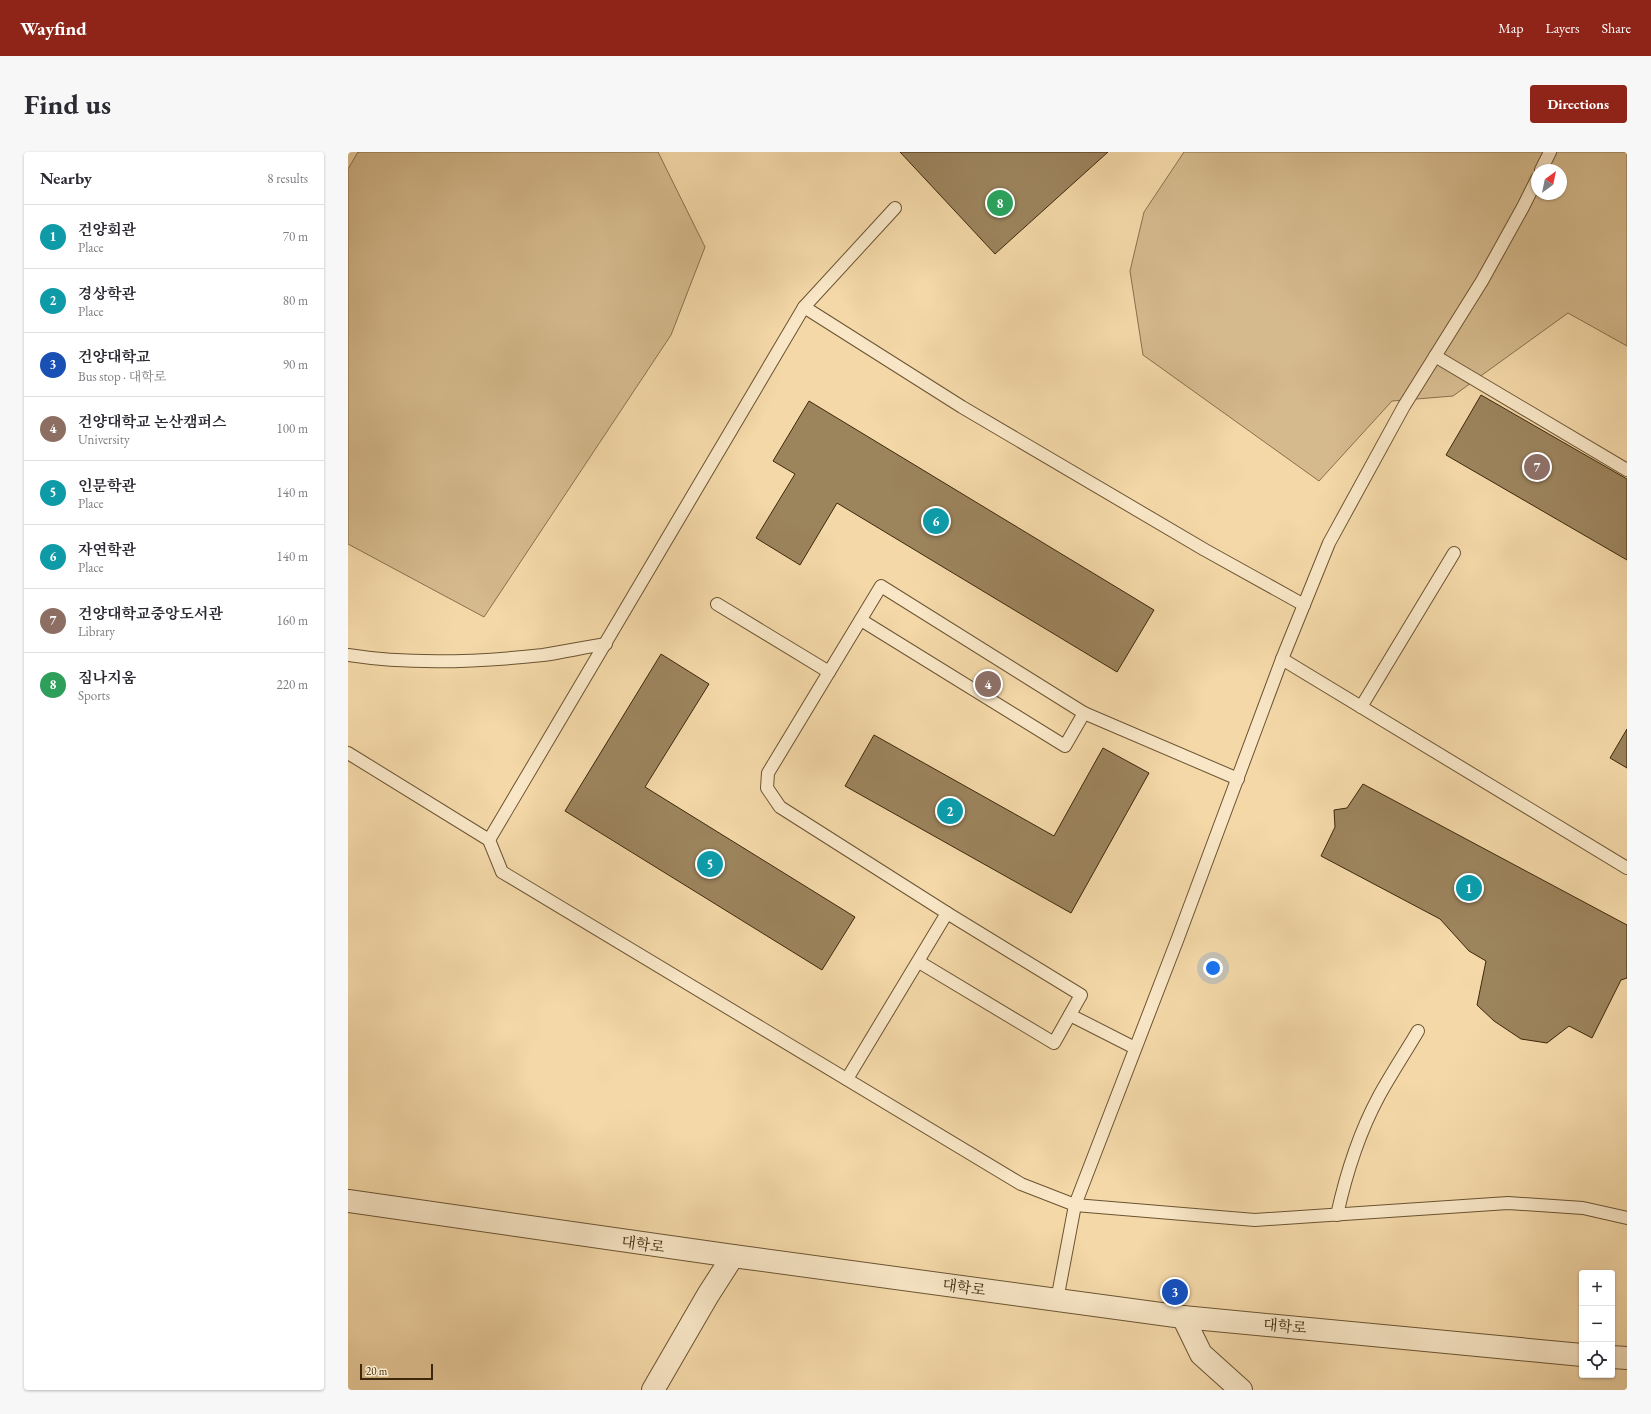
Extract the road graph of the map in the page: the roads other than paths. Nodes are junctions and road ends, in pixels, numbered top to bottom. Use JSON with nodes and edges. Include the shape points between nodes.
{"nodes":[{"id":1,"x":1550,"y":152,"type":"edge"},
{"id":2,"x":1544,"y":164,"type":"edge"},
{"id":3,"x":1531,"y":191,"type":"edge"},
{"id":4,"x":895,"y":208,"type":"dead end"},
{"id":5,"x":804,"y":307,"type":"junction"},
{"id":6,"x":1435,"y":356,"type":"junction"},
{"id":7,"x":1627,"y":470,"type":"edge"},
{"id":8,"x":1454,"y":552,"type":"dead end"},
{"id":9,"x":717,"y":604,"type":"dead end"},
{"id":10,"x":1304,"y":605,"type":"junction"},
{"id":11,"x":861,"y":620,"type":"junction"},
{"id":12,"x":606,"y":644,"type":"junction"},
{"id":13,"x":348,"y":655,"type":"edge"},
{"id":14,"x":1282,"y":659,"type":"junction"},
{"id":15,"x":829,"y":672,"type":"junction"},
{"id":16,"x":1361,"y":707,"type":"junction"},
{"id":17,"x":1084,"y":713,"type":"junction"},
{"id":18,"x":348,"y":753,"type":"edge"},
{"id":19,"x":1238,"y":779,"type":"junction"},
{"id":20,"x":489,"y":840,"type":"junction"},
{"id":21,"x":1627,"y":868,"type":"edge"},
{"id":22,"x":947,"y":913,"type":"junction"},
{"id":23,"x":919,"y":962,"type":"junction"},
{"id":24,"x":1070,"y":1015,"type":"junction"},
{"id":25,"x":1418,"y":1031,"type":"dead end"},
{"id":26,"x":1135,"y":1048,"type":"junction"},
{"id":27,"x":847,"y":1079,"type":"junction"},
{"id":28,"x":348,"y":1201,"type":"edge"},
{"id":29,"x":1075,"y":1205,"type":"junction"},
{"id":30,"x":1338,"y":1215,"type":"junction"},
{"id":31,"x":1627,"y":1218,"type":"edge"},
{"id":32,"x":733,"y":1256,"type":"junction"},
{"id":33,"x":1057,"y":1300,"type":"junction"},
{"id":34,"x":1183,"y":1317,"type":"junction"},
{"id":35,"x":1579,"y":1355,"type":"edge"},
{"id":36,"x":1615,"y":1357,"type":"edge"},
{"id":37,"x":1627,"y":1358,"type":"edge"},
{"id":38,"x":653,"y":1390,"type":"edge"},
{"id":39,"x":1241,"y":1390,"type":"edge"}],
"edges":[{"from":1,"to":2,"type":"lane"},
{"from":3,"to":6,"type":"lane","via":[[1486,274]]},
{"from":4,"to":5,"type":"lane"},
{"from":5,"to":10,"type":"lane","via":[[962,407],[1205,550]]},
{"from":5,"to":12,"type":"lane"},
{"from":6,"to":7,"type":"lane"},
{"from":6,"to":10,"type":"lane","via":[[1404,406],[1329,543]]},
{"from":8,"to":16,"type":"lane"},
{"from":9,"to":15,"type":"lane"},
{"from":10,"to":14,"type":"lane"},
{"from":11,"to":15,"type":"lane"},
{"from":11,"to":17,"type":"lane","via":[[1065,746]]},
{"from":11,"to":17,"type":"lane","via":[[882,586]]},
{"from":12,"to":13,"type":"lane","via":[[543,655],[466,660],[410,660]]},
{"from":12,"to":20,"type":"lane"},
{"from":14,"to":16,"type":"lane"},
{"from":14,"to":19,"type":"lane"},
{"from":15,"to":22,"type":"lane","via":[[768,773],[767,788],[780,807]]},
{"from":16,"to":21,"type":"lane"},
{"from":17,"to":19,"type":"lane"},
{"from":18,"to":20,"type":"lane"},
{"from":19,"to":26,"type":"lane"},
{"from":20,"to":27,"type":"lane","via":[[502,872]]},
{"from":22,"to":23,"type":"lane"},
{"from":22,"to":24,"type":"lane","via":[[1081,995]]},
{"from":23,"to":24,"type":"lane","via":[[1054,1043]]},
{"from":23,"to":27,"type":"lane"},
{"from":24,"to":26,"type":"lane"},
{"from":25,"to":30,"type":"lane","via":[[1378,1097],[1345,1181]]},
{"from":26,"to":29,"type":"lane"},
{"from":27,"to":29,"type":"lane","via":[[1022,1184]]},
{"from":28,"to":32,"type":"street","name":"대학로"},
{"from":29,"to":30,"type":"lane","via":[[1255,1220]]},
{"from":29,"to":33,"type":"lane"},
{"from":30,"to":31,"type":"lane","via":[[1508,1203],[1583,1208]]},
{"from":32,"to":33,"type":"street","name":"대학로"},
{"from":32,"to":38,"type":"street"},
{"from":33,"to":34,"type":"street","name":"대학로"},
{"from":34,"to":35,"type":"street","name":"대학로"},
{"from":34,"to":39,"type":"street","via":[[1201,1354]]},
{"from":36,"to":37,"type":"street"}]}
